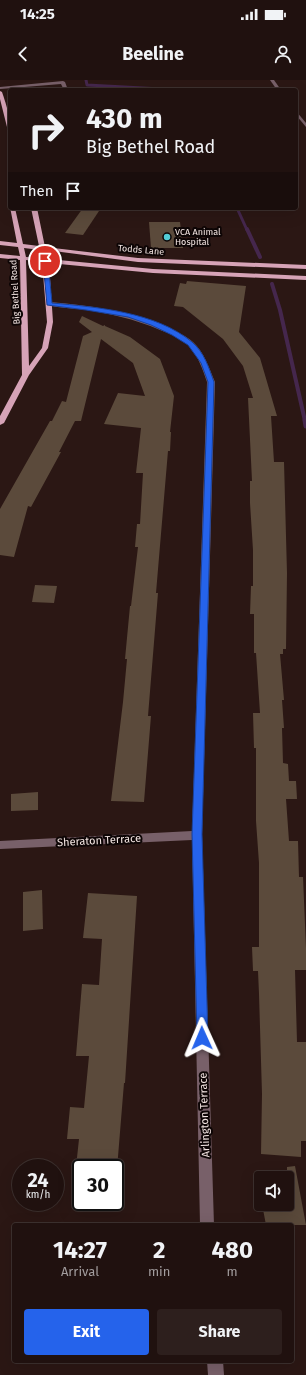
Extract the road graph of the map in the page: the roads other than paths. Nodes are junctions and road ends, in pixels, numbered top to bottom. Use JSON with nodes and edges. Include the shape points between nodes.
{"nodes":[{"id":1,"x":21,"y":80,"type":"edge"},
{"id":2,"x":62,"y":81,"type":"edge"},
{"id":3,"x":0,"y":88,"type":"edge"},
{"id":4,"x":24,"y":88,"type":"edge"},
{"id":5,"x":0,"y":92,"type":"edge"},
{"id":6,"x":298,"y":115,"type":"edge"},
{"id":7,"x":8,"y":121,"type":"edge"},
{"id":8,"x":306,"y":126,"type":"edge"},
{"id":9,"x":12,"y":210,"type":"edge"},
{"id":10,"x":34,"y":210,"type":"edge"},
{"id":11,"x":0,"y":243,"type":"edge"},
{"id":12,"x":19,"y":246,"type":"junction"},
{"id":13,"x":42,"y":249,"type":"junction"},
{"id":14,"x":0,"y":256,"type":"edge"},
{"id":15,"x":23,"y":258,"type":"junction"},
{"id":16,"x":45,"y":261,"type":"junction"},
{"id":17,"x":306,"y":267,"type":"edge"},
{"id":18,"x":306,"y":278,"type":"edge"},
{"id":19,"x":49,"y":304,"type":"junction"},
{"id":20,"x":26,"y":375,"type":"junction"},
{"id":21,"x":0,"y":423,"type":"edge"},
{"id":22,"x":197,"y":834,"type":"junction"},
{"id":23,"x":0,"y":845,"type":"edge"},
{"id":24,"x":207,"y":1223,"type":"edge"},
{"id":25,"x":215,"y":1363,"type":"edge"},
{"id":26,"x":216,"y":1375,"type":"edge"}],
"edges":[{"from":1,"to":4,"type":"street"},
{"from":2,"to":4,"type":"street"},
{"from":3,"to":4,"type":"street"},
{"from":5,"to":7,"type":"main road"},
{"from":6,"to":8,"type":"street"},
{"from":9,"to":12,"type":"main road","name":"Big Bethel Road"},
{"from":10,"to":13,"type":"main road"},
{"from":11,"to":12,"type":"main road","name":"Todds Lane"},
{"from":12,"to":13,"type":"main road","name":"Todds Lane"},
{"from":12,"to":15,"type":"main road","name":"Big Bethel Road"},
{"from":13,"to":16,"type":"main road"},
{"from":13,"to":17,"type":"main road","name":"Todds Lane","via":[[152,261]]},
{"from":14,"to":15,"type":"main road","name":"Todds Lane"},
{"from":15,"to":16,"type":"main road","name":"Todds Lane"},
{"from":15,"to":20,"type":"main road","name":"Big Bethel Road","via":[[23,350]]},
{"from":16,"to":18,"type":"main road","name":"Todds Lane","via":[[184,274]]},
{"from":16,"to":19,"type":"main road"},
{"from":19,"to":20,"type":"main road","via":[[50,322],[45,348]]},
{"from":19,"to":22,"type":"street","name":"Arlington Terrace","via":[[129,316],[174,333],[191,344],[204,363],[211,382]]},
{"from":20,"to":21,"type":"main road"},
{"from":22,"to":23,"type":"street","name":"Sheraton Terrace"},
{"from":22,"to":24,"type":"street","name":"Arlington Terrace"},
{"from":25,"to":26,"type":"street"}]}
